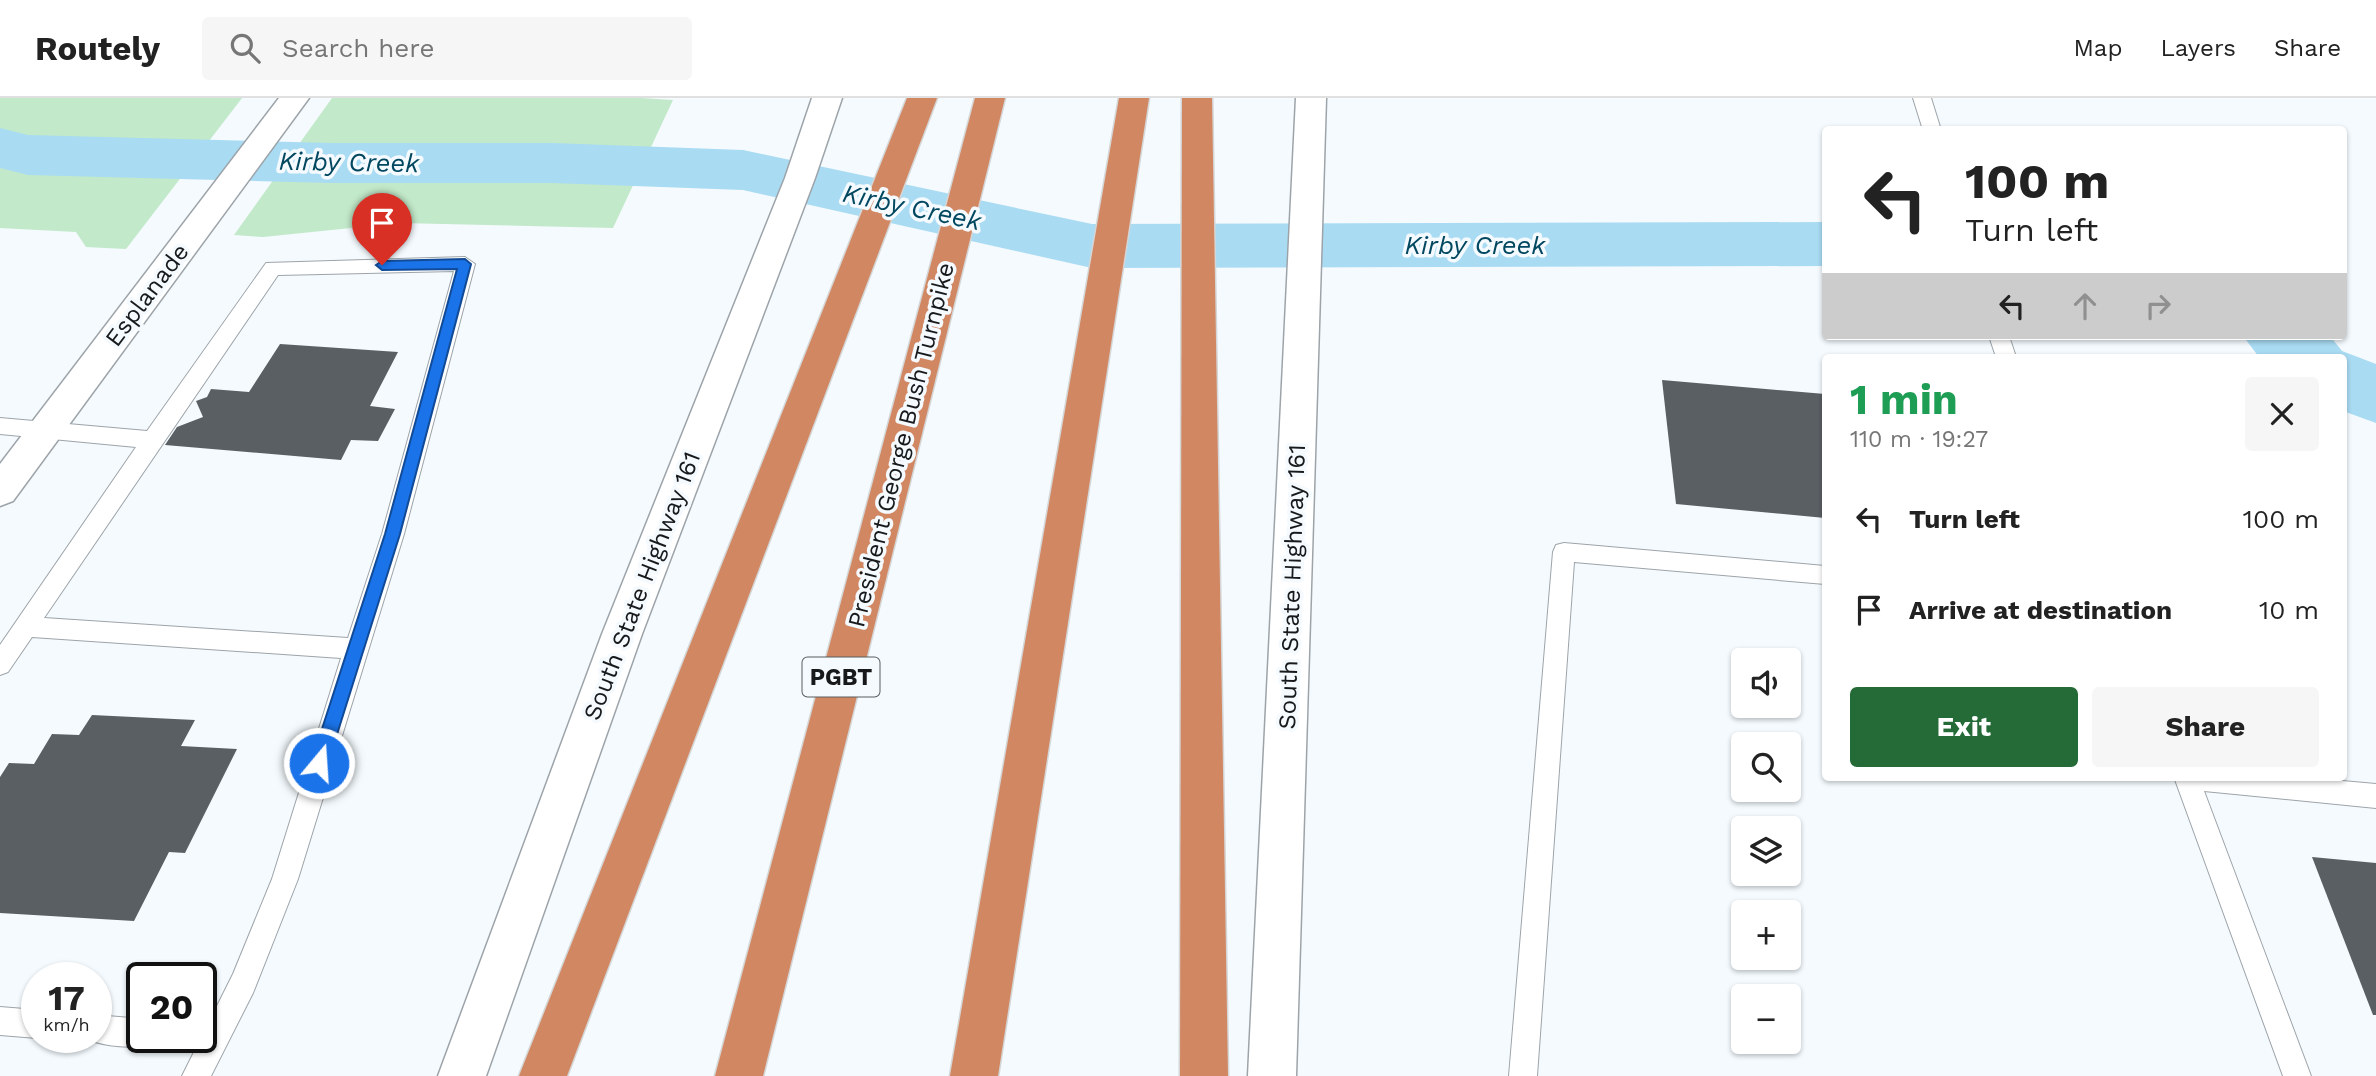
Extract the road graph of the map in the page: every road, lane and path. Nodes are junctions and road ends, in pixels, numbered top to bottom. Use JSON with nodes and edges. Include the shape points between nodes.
{"nodes":[{"id":1,"x":294,"y":98,"type":"edge"},
{"id":2,"x":827,"y":98,"type":"edge"},
{"id":3,"x":1311,"y":98,"type":"edge"},
{"id":4,"x":1922,"y":98,"type":"edge"},
{"id":5,"x":921,"y":100,"type":"edge"},
{"id":6,"x":989,"y":102,"type":"edge"},
{"id":7,"x":1197,"y":106,"type":"edge"},
{"id":8,"x":1132,"y":107,"type":"edge"},
{"id":9,"x":1931,"y":126,"type":"edge"},
{"id":10,"x":0,"y":426,"type":"edge"},
{"id":11,"x":46,"y":430,"type":"junction"},
{"id":12,"x":152,"y":440,"type":"junction"},
{"id":13,"x":0,"y":491,"type":"edge"},
{"id":14,"x":1822,"y":575,"type":"edge"},
{"id":15,"x":26,"y":627,"type":"junction"},
{"id":16,"x":356,"y":649,"type":"junction"},
{"id":17,"x":0,"y":665,"type":"edge"},
{"id":18,"x":2188,"y":781,"type":"edge"},
{"id":19,"x":2227,"y":781,"type":"edge"},
{"id":20,"x":2376,"y":796,"type":"edge"},
{"id":21,"x":0,"y":1021,"type":"edge"},
{"id":22,"x":217,"y":1021,"type":"edge"},
{"id":23,"x":21,"y":1023,"type":"edge"},
{"id":24,"x":201,"y":1053,"type":"edge"},
{"id":25,"x":196,"y":1076,"type":"edge"},
{"id":26,"x":462,"y":1076,"type":"edge"},
{"id":27,"x":543,"y":1076,"type":"edge"},
{"id":28,"x":739,"y":1076,"type":"edge"},
{"id":29,"x":974,"y":1076,"type":"edge"},
{"id":30,"x":1204,"y":1076,"type":"edge"},
{"id":31,"x":1272,"y":1076,"type":"edge"},
{"id":32,"x":1523,"y":1076,"type":"edge"},
{"id":33,"x":2297,"y":1076,"type":"edge"}],
"edges":[{"from":1,"to":11,"type":"main road","name":"Esplanade"},
{"from":2,"to":26,"type":"main road","name":"South State Highway 161","via":[[622,634]]},
{"from":3,"to":31,"type":"main road","name":"South State Highway 161"},
{"from":4,"to":9,"type":"lane"},
{"from":5,"to":27,"type":"highway"},
{"from":6,"to":28,"type":"highway","name":"President George Bush Turnpike","number":"PGBT"},
{"from":7,"to":30,"type":"highway"},
{"from":8,"to":29,"type":"highway"},
{"from":10,"to":11,"type":"lane"},
{"from":11,"to":12,"type":"lane"},
{"from":11,"to":13,"type":"main road","name":"Esplanade"},
{"from":12,"to":15,"type":"lane"},
{"from":12,"to":16,"type":"lane","via":[[273,268],[465,264],[393,534]]},
{"from":14,"to":32,"type":"lane","via":[[1564,552]]},
{"from":15,"to":16,"type":"lane"},
{"from":15,"to":17,"type":"lane"},
{"from":16,"to":22,"type":"lane","via":[[285,879],[243,983]]},
{"from":18,"to":33,"type":"lane"},
{"from":19,"to":20,"type":"lane"},
{"from":21,"to":23,"type":"lane"},
{"from":24,"to":25,"type":"lane"}]}
